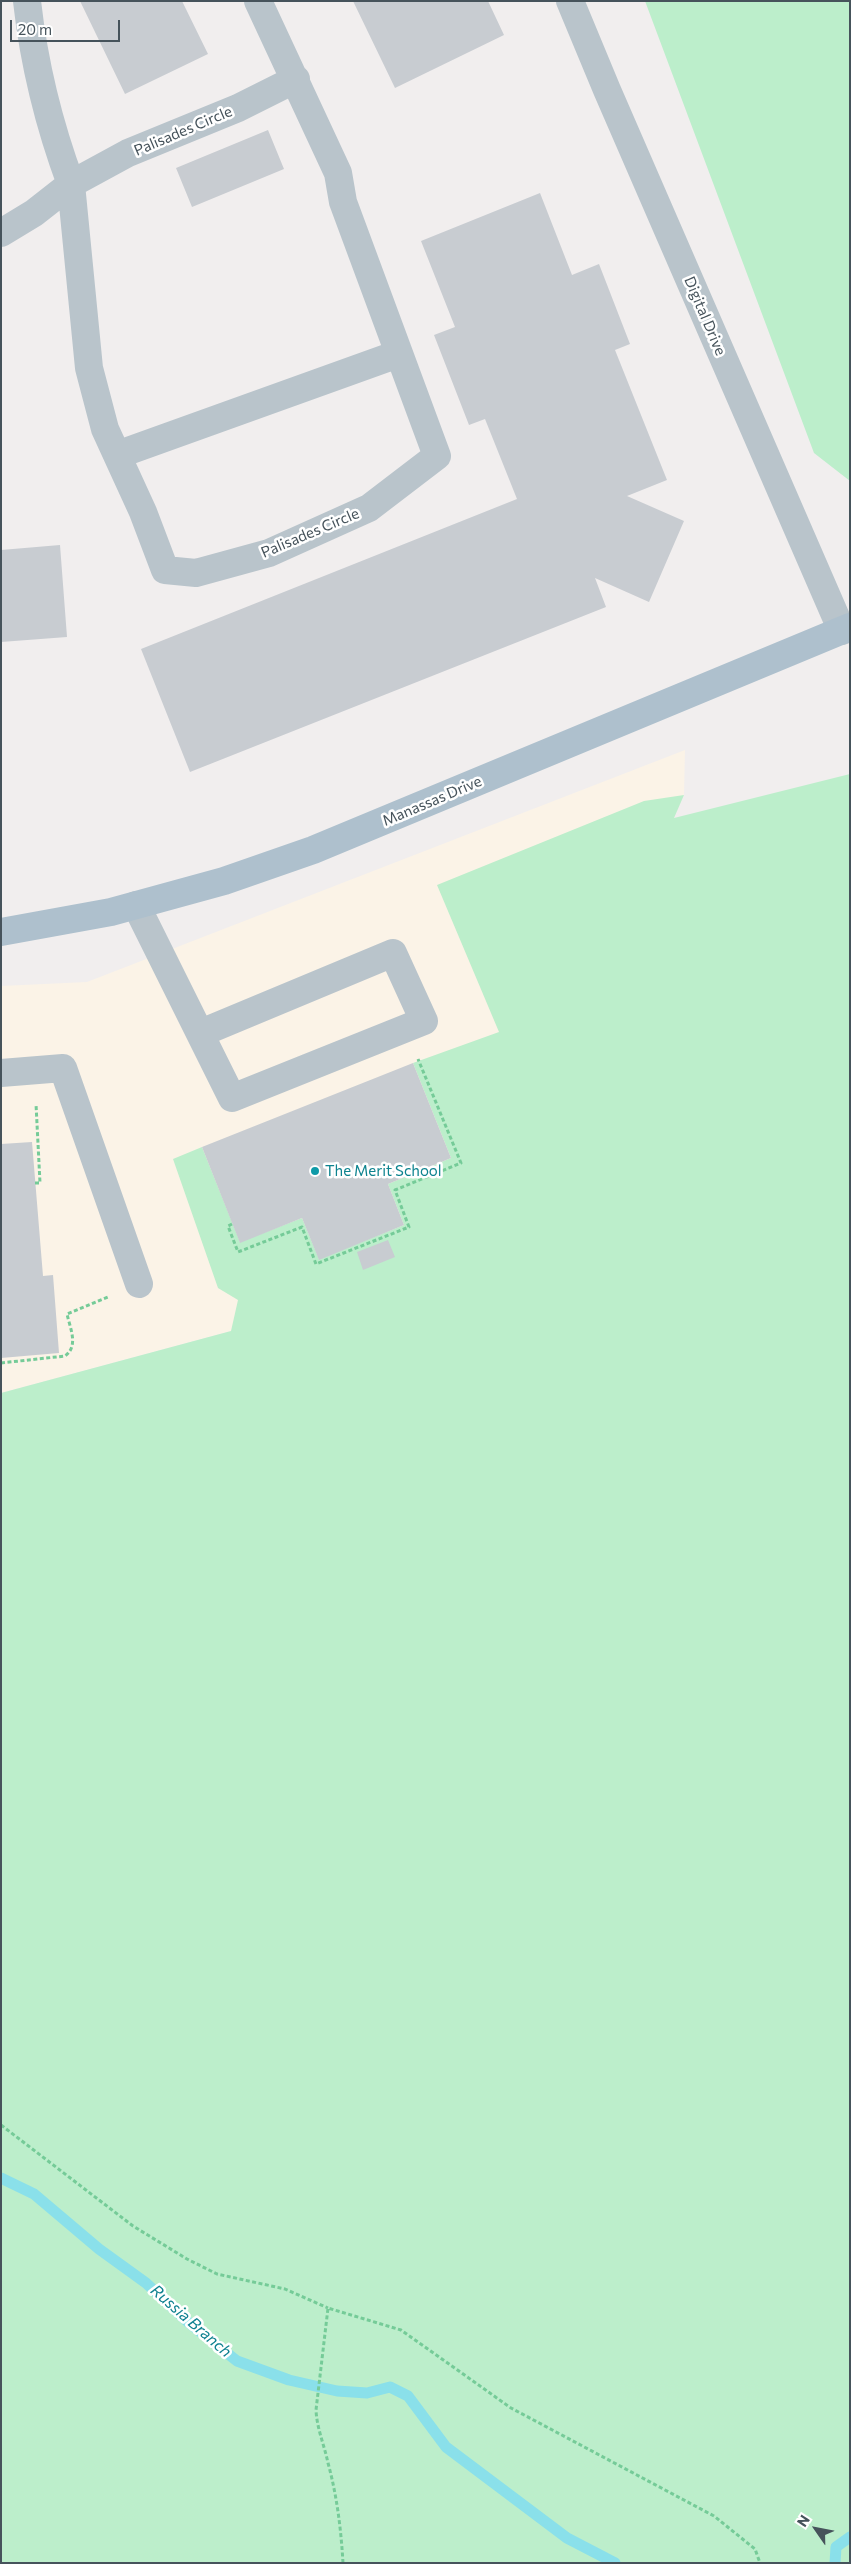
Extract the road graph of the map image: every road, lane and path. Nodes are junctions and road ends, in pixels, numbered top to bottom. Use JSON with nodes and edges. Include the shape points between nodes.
{"nodes":[{"id":1,"x":26,"y":1,"type":"edge"},
{"id":2,"x":258,"y":1,"type":"edge"},
{"id":3,"x":570,"y":1,"type":"edge"},
{"id":4,"x":296,"y":79,"type":"junction"},
{"id":5,"x":71,"y":184,"type":"junction"},
{"id":6,"x":1,"y":233,"type":"edge"},
{"id":7,"x":398,"y":354,"type":"junction"},
{"id":8,"x":117,"y":455,"type":"junction"},
{"id":9,"x":846,"y":629,"type":"edge"},
{"id":10,"x":136,"y":905,"type":"junction"},
{"id":11,"x":1,"y":932,"type":"edge"},
{"id":12,"x":201,"y":1033,"type":"junction"},
{"id":13,"x":415,"y":1053,"type":"dead end"},
{"id":14,"x":1,"y":1073,"type":"edge"},
{"id":15,"x":37,"y":1096,"type":"dead end"},
{"id":16,"x":35,"y":1183,"type":"dead end"},
{"id":17,"x":232,"y":1224,"type":"dead end"},
{"id":18,"x":139,"y":1284,"type":"joint"},
{"id":19,"x":1,"y":1363,"type":"edge"},
{"id":20,"x":1,"y":2125,"type":"edge"},
{"id":21,"x":328,"y":2308,"type":"junction"},
{"id":22,"x":343,"y":2563,"type":"edge"},
{"id":23,"x":760,"y":2563,"type":"edge"}],
"edges":[{"from":1,"to":5,"type":"street","name":"Palisades Circle","via":[[45,103]]},
{"from":2,"to":4,"type":"street","name":"Palisades Circle"},
{"from":3,"to":9,"type":"street","name":"Digital Drive","via":[[606,90]]},
{"from":4,"to":5,"type":"street","name":"Palisades Circle","via":[[238,108],[128,153]]},
{"from":4,"to":7,"type":"street","name":"Palisades Circle","via":[[338,173],[343,202]]},
{"from":5,"to":6,"type":"street","name":"Palisades Circle","via":[[34,213]]},
{"from":5,"to":8,"type":"street","name":"Palisades Circle","via":[[89,368],[105,429]]},
{"from":7,"to":8,"type":"street"},
{"from":7,"to":8,"type":"street","name":"Palisades Circle","via":[[437,456],[369,508],[269,552],[196,573],[166,570]]},
{"from":9,"to":10,"type":"main road","name":"Manassas Drive","via":[[313,850],[224,881]]},
{"from":10,"to":11,"type":"main road","name":"Manassas Drive"},
{"from":10,"to":12,"type":"street"},
{"from":12,"to":12,"type":"street","via":[[232,1098],[424,1021],[393,953]]},
{"from":13,"to":17,"type":"path","via":[[461,1163],[395,1190],[408,1226],[316,1264],[302,1227],[238,1252],[228,1226]]},
{"from":14,"to":18,"type":"street","via":[[63,1068]]},
{"from":15,"to":16,"type":"path","via":[[35,1119],[40,1183]]},
{"from":18,"to":19,"type":"path","via":[[67,1314],[73,1343],[72,1350],[65,1356]]},
{"from":20,"to":21,"type":"path","via":[[133,2226],[187,2259],[217,2274],[285,2289]]},
{"from":21,"to":22,"type":"path","via":[[316,2410],[341,2524]]},
{"from":21,"to":23,"type":"path","via":[[401,2330],[511,2408],[714,2516],[755,2549]]}]}
